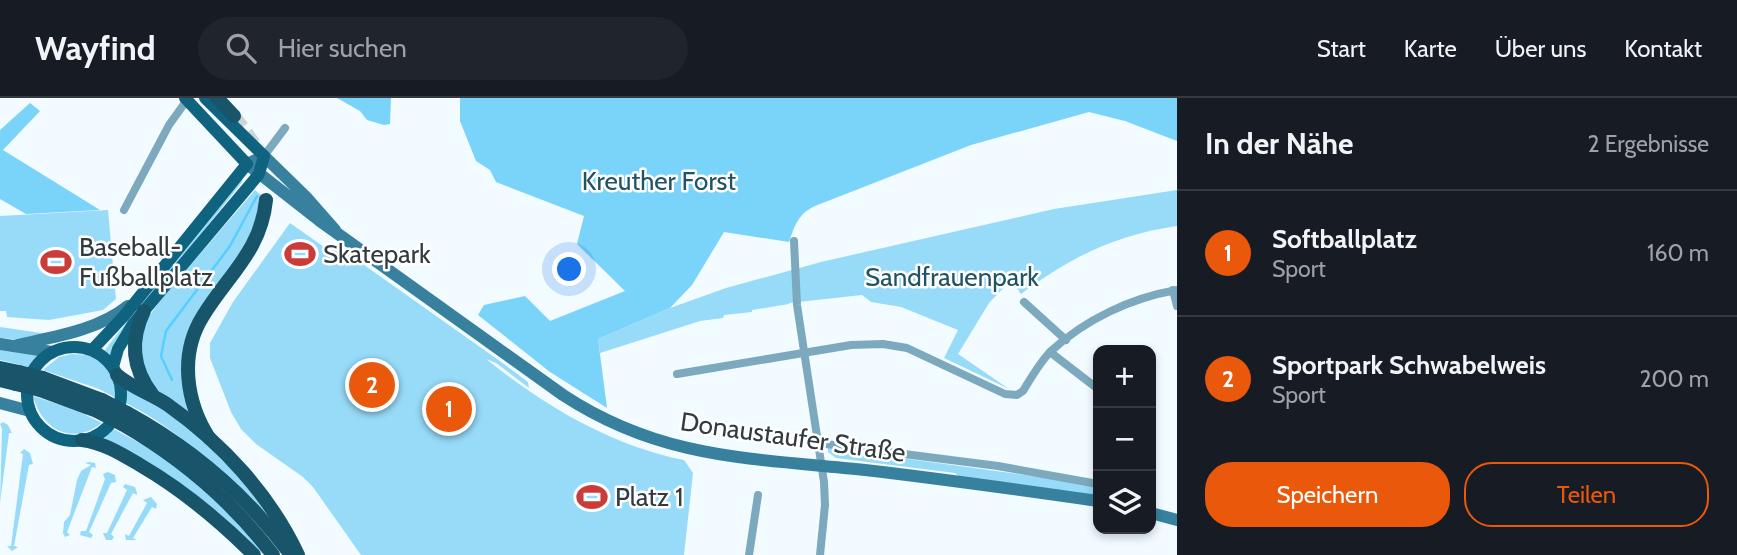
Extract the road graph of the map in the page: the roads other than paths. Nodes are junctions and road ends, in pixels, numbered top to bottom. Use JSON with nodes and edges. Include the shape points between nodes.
{"nodes":[{"id":1,"x":205,"y":98,"type":"edge"},
{"id":2,"x":218,"y":98,"type":"edge"},
{"id":3,"x":186,"y":99,"type":"edge"},
{"id":4,"x":234,"y":116,"type":"tunnel mouth"},
{"id":5,"x":285,"y":128,"type":"dead end"},
{"id":6,"x":264,"y":156,"type":"junction"},
{"id":7,"x":247,"y":164,"type":"junction"},
{"id":8,"x":259,"y":174,"type":"junction"},
{"id":9,"x":266,"y":200,"type":"dead end"},
{"id":10,"x":124,"y":210,"type":"dead end"},
{"id":11,"x":335,"y":230,"type":"junction"},
{"id":12,"x":794,"y":241,"type":"dead end"},
{"id":13,"x":1175,"y":290,"type":"edge"},
{"id":14,"x":1024,"y":302,"type":"dead end"},
{"id":15,"x":140,"y":305,"type":"junction"},
{"id":16,"x":1177,"y":306,"type":"edge"},
{"id":17,"x":1066,"y":341,"type":"junction"},
{"id":18,"x":7,"y":345,"type":"edge"},
{"id":19,"x":92,"y":350,"type":"junction"},
{"id":20,"x":52,"y":352,"type":"junction"},
{"id":21,"x":1050,"y":352,"type":"junction"},
{"id":22,"x":805,"y":355,"type":"junction"},
{"id":23,"x":0,"y":368,"type":"edge"},
{"id":24,"x":115,"y":371,"type":"junction"},
{"id":25,"x":677,"y":374,"type":"dead end"},
{"id":26,"x":17,"y":378,"type":"junction"},
{"id":27,"x":0,"y":380,"type":"edge"},
{"id":28,"x":1093,"y":384,"type":"edge"},
{"id":29,"x":153,"y":396,"type":"junction"},
{"id":30,"x":0,"y":403,"type":"edge"},
{"id":31,"x":30,"y":411,"type":"junction"},
{"id":32,"x":125,"y":418,"type":"junction"},
{"id":33,"x":209,"y":438,"type":"junction"},
{"id":34,"x":82,"y":440,"type":"junction"},
{"id":35,"x":818,"y":443,"type":"junction"},
{"id":36,"x":821,"y":466,"type":"junction"},
{"id":37,"x":1093,"y":483,"type":"edge"},
{"id":38,"x":758,"y":495,"type":"dead end"},
{"id":39,"x":1093,"y":500,"type":"edge"},
{"id":40,"x":1156,"y":514,"type":"edge"},
{"id":41,"x":1177,"y":520,"type":"edge"},
{"id":42,"x":254,"y":555,"type":"edge"},
{"id":43,"x":273,"y":555,"type":"edge"},
{"id":44,"x":292,"y":555,"type":"edge"},
{"id":45,"x":298,"y":555,"type":"edge"},
{"id":46,"x":749,"y":555,"type":"edge"},
{"id":47,"x":820,"y":555,"type":"edge"}],
"edges":[{"from":1,"to":6,"type":"main road","name":"Donaustaufer Straße"},
{"from":2,"to":4,"type":"highway"},
{"from":3,"to":7,"type":"main road","name":"Donaustaufer Straße"},
{"from":3,"to":10,"type":"street","name":"Donaustaufer Straße"},
{"from":5,"to":6,"type":"street"},
{"from":6,"to":7,"type":"main road"},
{"from":6,"to":8,"type":"main road"},
{"from":6,"to":11,"type":"main road","name":"Donaustaufer Straße"},
{"from":7,"to":8,"type":"main road","name":"Donaustaufer Straße"},
{"from":7,"to":15,"type":"main road"},
{"from":8,"to":11,"type":"main road","name":"Donaustaufer Straße"},
{"from":8,"to":15,"type":"main road"},
{"from":9,"to":33,"type":"highway","via":[[252,248],[201,318],[190,348],[190,391]]},
{"from":11,"to":36,"type":"main road","name":"Donaustaufer Straße","via":[[563,395],[606,421],[697,452]]},
{"from":12,"to":22,"type":"street"},
{"from":13,"to":16,"type":"street"},
{"from":13,"to":17,"type":"street","via":[[1114,309]]},
{"from":14,"to":17,"type":"street"},
{"from":15,"to":18,"type":"main road","via":[[99,323]]},
{"from":15,"to":19,"type":"main road"},
{"from":15,"to":24,"type":"main road"},
{"from":15,"to":29,"type":"highway","via":[[134,351],[139,374]]},
{"from":17,"to":21,"type":"street"},
{"from":18,"to":20,"type":"main road"},
{"from":19,"to":20,"type":"main road","via":[[78,347]]},
{"from":19,"to":24,"type":"main road"},
{"from":20,"to":31,"type":"main road","via":[[32,371],[27,397]]},
{"from":21,"to":22,"type":"street","via":[[1023,391],[1011,396],[894,345],[869,344]]},
{"from":21,"to":28,"type":"street"},
{"from":22,"to":25,"type":"street"},
{"from":22,"to":35,"type":"street"},
{"from":23,"to":26,"type":"highway"},
{"from":24,"to":29,"type":"highway"},
{"from":24,"to":34,"type":"main road","via":[[121,387],[118,411],[104,430]]},
{"from":26,"to":27,"type":"highway"},
{"from":26,"to":32,"type":"highway","bridge":true},
{"from":29,"to":33,"type":"highway"},
{"from":30,"to":31,"type":"main road"},
{"from":31,"to":34,"type":"main road","via":[[46,432]]},
{"from":32,"to":43,"type":"highway","via":[[216,492]]},
{"from":32,"to":44,"type":"highway","via":[[176,442],[229,484]]},
{"from":33,"to":45,"type":"highway","via":[[266,502]]},
{"from":34,"to":42,"type":"highway","via":[[113,450],[174,485]]},
{"from":35,"to":36,"type":"street"},
{"from":35,"to":37,"type":"street","name":"Donaustaufer Straße"},
{"from":36,"to":39,"type":"main road","name":"Donaustaufer Straße"},
{"from":36,"to":47,"type":"street","via":[[825,505]]},
{"from":38,"to":46,"type":"street"},
{"from":40,"to":41,"type":"main road"}]}
